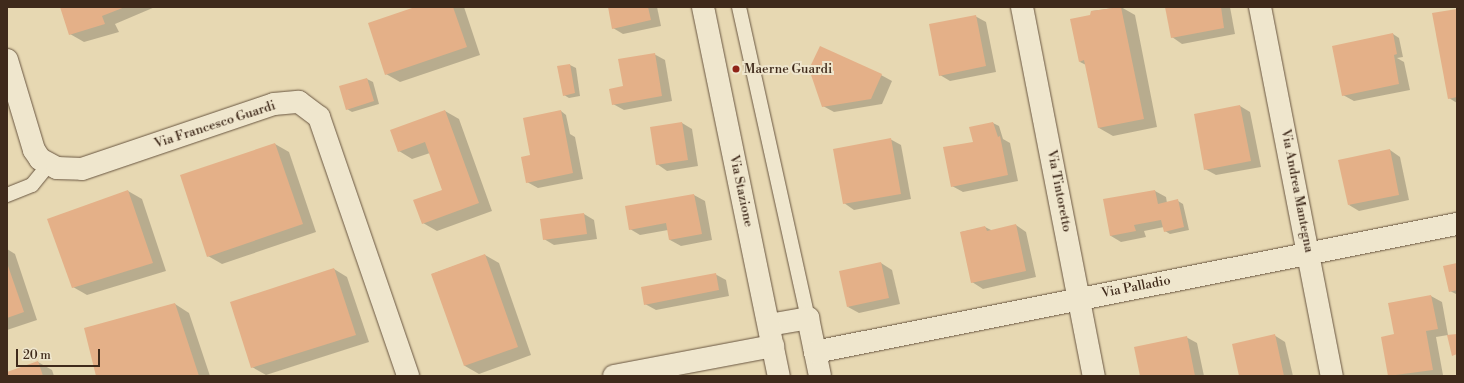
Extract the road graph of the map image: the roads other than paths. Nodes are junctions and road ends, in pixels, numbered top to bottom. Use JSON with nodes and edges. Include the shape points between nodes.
{"nodes":[{"id":1,"x":703,"y":7,"type":"edge"},
{"id":2,"x":739,"y":7,"type":"edge"},
{"id":3,"x":1022,"y":7,"type":"edge"},
{"id":4,"x":1260,"y":7,"type":"edge"},
{"id":5,"x":7,"y":60,"type":"edge"},
{"id":6,"x":48,"y":165,"type":"junction"},
{"id":7,"x":7,"y":195,"type":"edge"},
{"id":8,"x":1457,"y":224,"type":"edge"},
{"id":9,"x":1309,"y":252,"type":"junction"},
{"id":10,"x":1080,"y":298,"type":"junction"},
{"id":11,"x":808,"y":318,"type":"junction"},
{"id":12,"x":771,"y":336,"type":"junction"},
{"id":13,"x":815,"y":352,"type":"junction"},
{"id":14,"x":408,"y":376,"type":"edge"},
{"id":15,"x":614,"y":376,"type":"edge"},
{"id":16,"x":779,"y":376,"type":"edge"},
{"id":17,"x":820,"y":376,"type":"edge"},
{"id":18,"x":1094,"y":376,"type":"edge"},
{"id":19,"x":1332,"y":376,"type":"edge"}],
"edges":[{"from":1,"to":12,"type":"street","name":"Via Stazione"},
{"from":2,"to":11,"type":"lane"},
{"from":3,"to":10,"type":"street","name":"Via Tintoretto"},
{"from":4,"to":9,"type":"street","name":"Via Andrea Mantegna"},
{"from":5,"to":6,"type":"street","via":[[28,136],[40,159]]},
{"from":6,"to":7,"type":"lane","via":[[32,185]]},
{"from":6,"to":14,"type":"street","name":"Via Francesco Guardi","via":[[68,170],[82,169],[274,104],[299,102],[319,117]]},
{"from":8,"to":9,"type":"street","name":"Via Palladio"},
{"from":9,"to":10,"type":"street","name":"Via Palladio"},
{"from":9,"to":19,"type":"street","name":"Via Andrea Mantegna"},
{"from":10,"to":13,"type":"street","name":"Via Palladio"},
{"from":10,"to":18,"type":"street","name":"Via Tintoretto"},
{"from":11,"to":12,"type":"street"},
{"from":11,"to":13,"type":"street"},
{"from":12,"to":15,"type":"street"},
{"from":12,"to":16,"type":"street","name":"Via Stazione"},
{"from":13,"to":17,"type":"street"}]}
